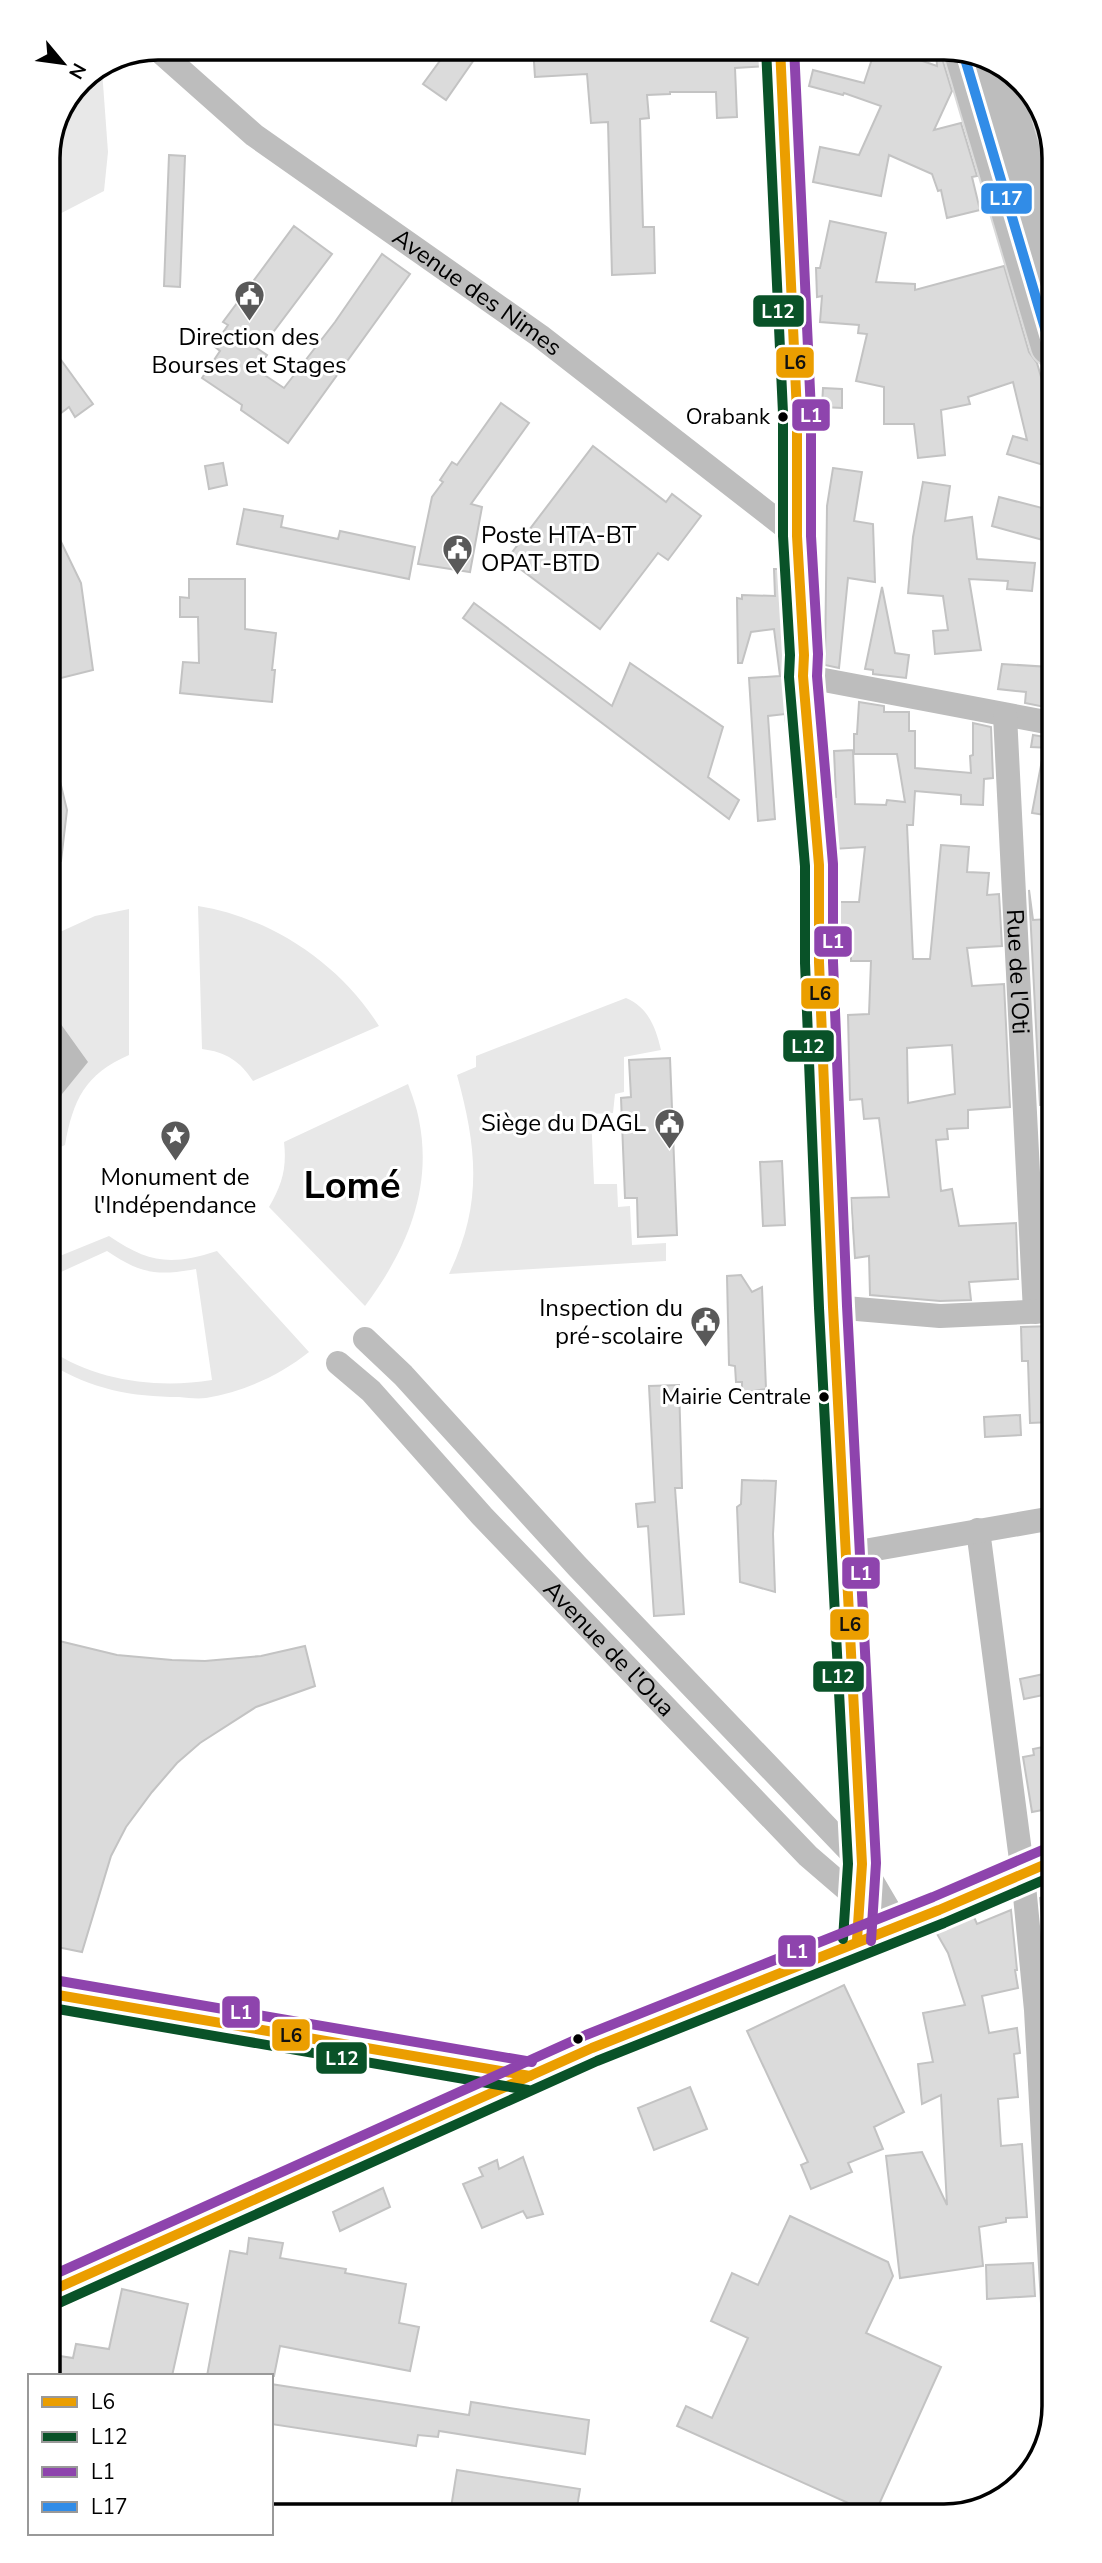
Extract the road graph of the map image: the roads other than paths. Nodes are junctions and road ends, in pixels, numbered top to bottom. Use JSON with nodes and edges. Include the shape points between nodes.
{"nodes":[{"id":1,"x":170,"y":60,"type":"edge"},
{"id":2,"x":781,"y":60,"type":"edge"},
{"id":3,"x":966,"y":62,"type":"edge"},
{"id":4,"x":999,"y":77,"type":"edge"},
{"id":5,"x":1042,"y":222,"type":"edge"},
{"id":6,"x":1042,"y":319,"type":"edge"},
{"id":7,"x":797,"y":536,"type":"junction"},
{"id":8,"x":803,"y":676,"type":"junction"},
{"id":9,"x":1005,"y":715,"type":"junction"},
{"id":10,"x":1042,"y":721,"type":"edge"},
{"id":11,"x":1042,"y":1296,"type":"edge"},
{"id":12,"x":833,"y":1307,"type":"junction"},
{"id":13,"x":1042,"y":1312,"type":"edge"},
{"id":14,"x":365,"y":1339,"type":"dead end"},
{"id":15,"x":338,"y":1363,"type":"dead end"},
{"id":16,"x":1042,"y":1520,"type":"edge"},
{"id":17,"x":978,"y":1530,"type":"junction"},
{"id":18,"x":846,"y":1554,"type":"junction"},
{"id":19,"x":862,"y":1864,"type":"junction"},
{"id":20,"x":1038,"y":1868,"type":"edge"},
{"id":21,"x":858,"y":1899,"type":"junction"},
{"id":22,"x":899,"y":1927,"type":"junction"},
{"id":23,"x":857,"y":1940,"type":"junction"},
{"id":24,"x":60,"y":1995,"type":"edge"},
{"id":25,"x":530,"y":2076,"type":"junction"},
{"id":26,"x":1042,"y":2082,"type":"edge"},
{"id":27,"x":60,"y":2287,"type":"edge"}],
"edges":[{"from":1,"to":7,"type":"street","name":"Avenue des Nimes","via":[[254,135],[540,336]]},
{"from":2,"to":7,"type":"street","via":[[797,413]]},
{"from":3,"to":6,"type":"highway"},
{"from":4,"to":5,"type":"highway"},
{"from":7,"to":8,"type":"street"},
{"from":8,"to":9,"type":"street"},
{"from":8,"to":12,"type":"street","via":[[819,865]]},
{"from":9,"to":10,"type":"street"},
{"from":9,"to":11,"type":"street","name":"Rue de l'Oti"},
{"from":12,"to":13,"type":"street","via":[[940,1316]]},
{"from":12,"to":18,"type":"street"},
{"from":14,"to":19,"type":"street","name":"Avenue de l'Oua"},
{"from":15,"to":21,"type":"street","name":"Avenue de l'Oua","via":[[371,1391],[482,1516],[808,1856]]},
{"from":16,"to":17,"type":"street"},
{"from":17,"to":18,"type":"street"},
{"from":17,"to":20,"type":"street"},
{"from":18,"to":19,"type":"street"},
{"from":19,"to":21,"type":"street"},
{"from":19,"to":22,"type":"street"},
{"from":20,"to":22,"type":"main road"},
{"from":20,"to":26,"type":"street","via":[[1036,2010]]},
{"from":21,"to":23,"type":"street"},
{"from":22,"to":23,"type":"main road"},
{"from":23,"to":25,"type":"main road"},
{"from":24,"to":25,"type":"street"},
{"from":25,"to":27,"type":"main road"}]}
